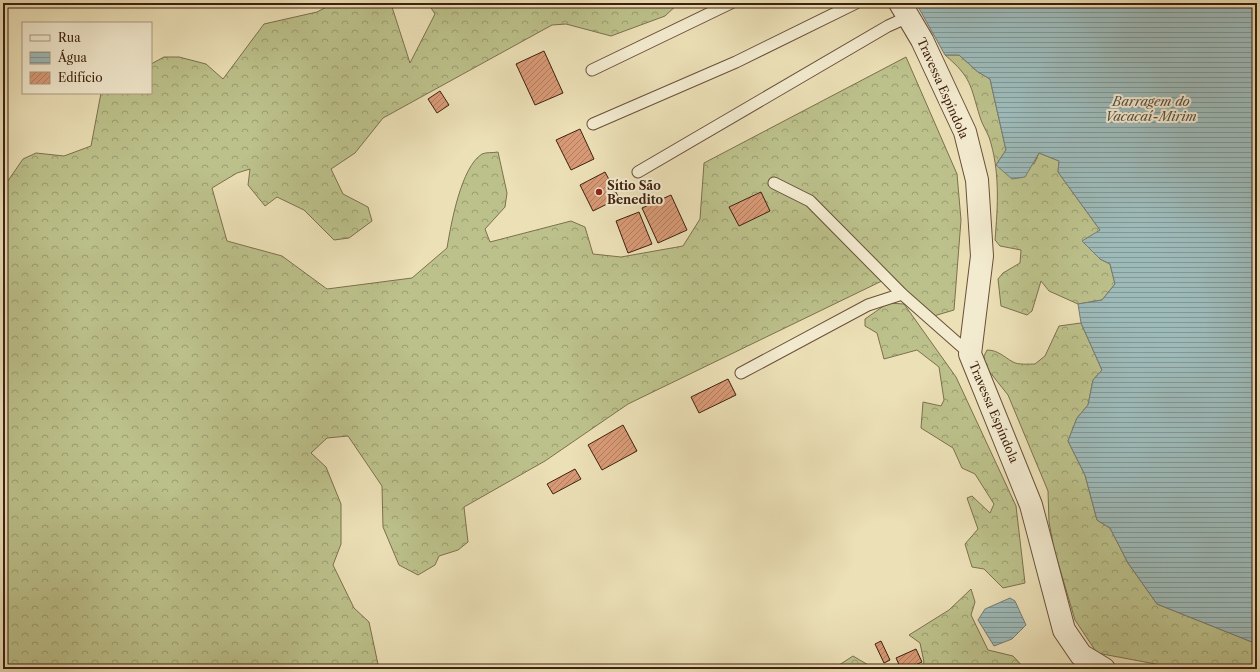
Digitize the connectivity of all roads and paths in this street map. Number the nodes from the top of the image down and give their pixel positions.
1 (731, 3) edge
2 (856, 3) edge
3 (904, 10) edge
4 (592, 70) dead end
5 (593, 124) dead end
6 (638, 172) dead end
7 (774, 183) dead end
8 (902, 294) junction
9 (970, 354) junction
10 (741, 373) dead end
11 (1104, 669) edge

1 - 4 lane
2 - 5 lane
3 - 6 lane
3 - 9 street, Travessa Espíndola
7 - 8 lane
8 - 9 lane
8 - 10 lane
9 - 11 street, Travessa Espíndola

